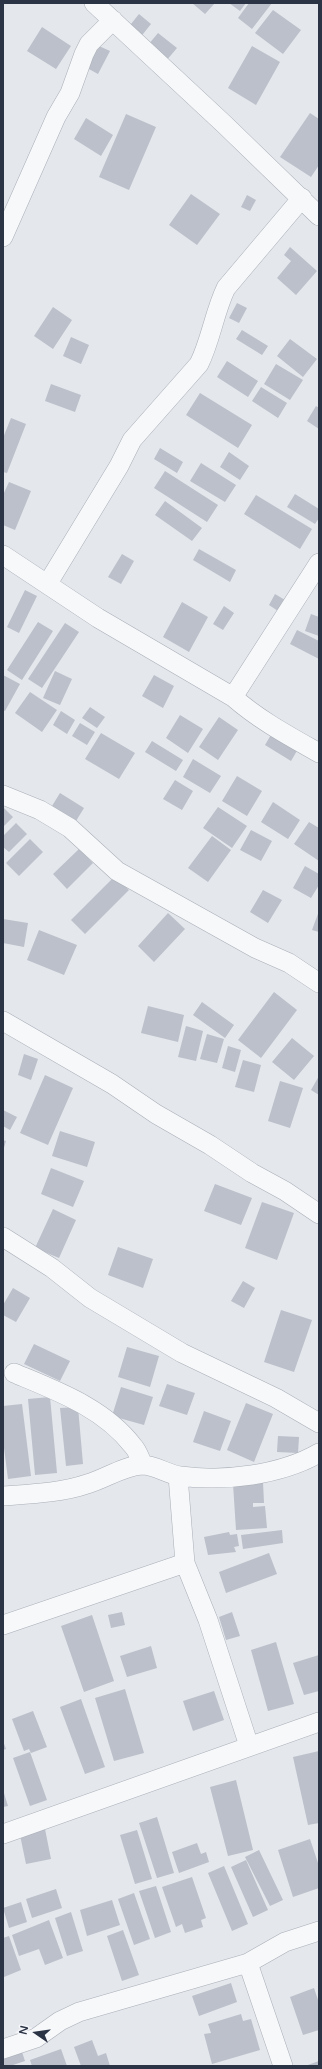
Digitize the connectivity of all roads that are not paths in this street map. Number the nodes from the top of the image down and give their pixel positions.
1 (94, 3) edge
2 (113, 20) junction
3 (302, 198) junction
4 (319, 216) edge
5 (3, 237) edge
6 (3, 555) edge
7 (319, 563) edge
8 (48, 583) junction
9 (233, 697) junction
10 (319, 753) edge
11 (3, 795) edge
12 (319, 983) edge
13 (3, 1021) edge
14 (319, 1214) edge
15 (3, 1237) edge
16 (14, 1373) dead end
17 (319, 1423) edge
18 (319, 1453) edge
19 (142, 1465) junction
20 (178, 1476) junction
21 (3, 1496) edge
22 (185, 1563) junction
23 (3, 1625) edge
24 (319, 1722) edge
25 (249, 1746) junction
26 (3, 1834) edge
27 (319, 1931) edge
28 (248, 1963) junction
29 (3, 2049) edge
30 (283, 2066) edge

1 - 2 street
2 - 3 street
2 - 5 street
3 - 4 street
3 - 8 street
6 - 8 street
7 - 9 street
8 - 9 street
9 - 10 street
11 - 12 street
13 - 14 street
15 - 17 street
16 - 19 street
18 - 20 street
19 - 20 street
19 - 21 street
20 - 22 street
22 - 23 street
22 - 25 street
24 - 25 street
25 - 26 street
27 - 28 street
28 - 29 street
28 - 30 street

